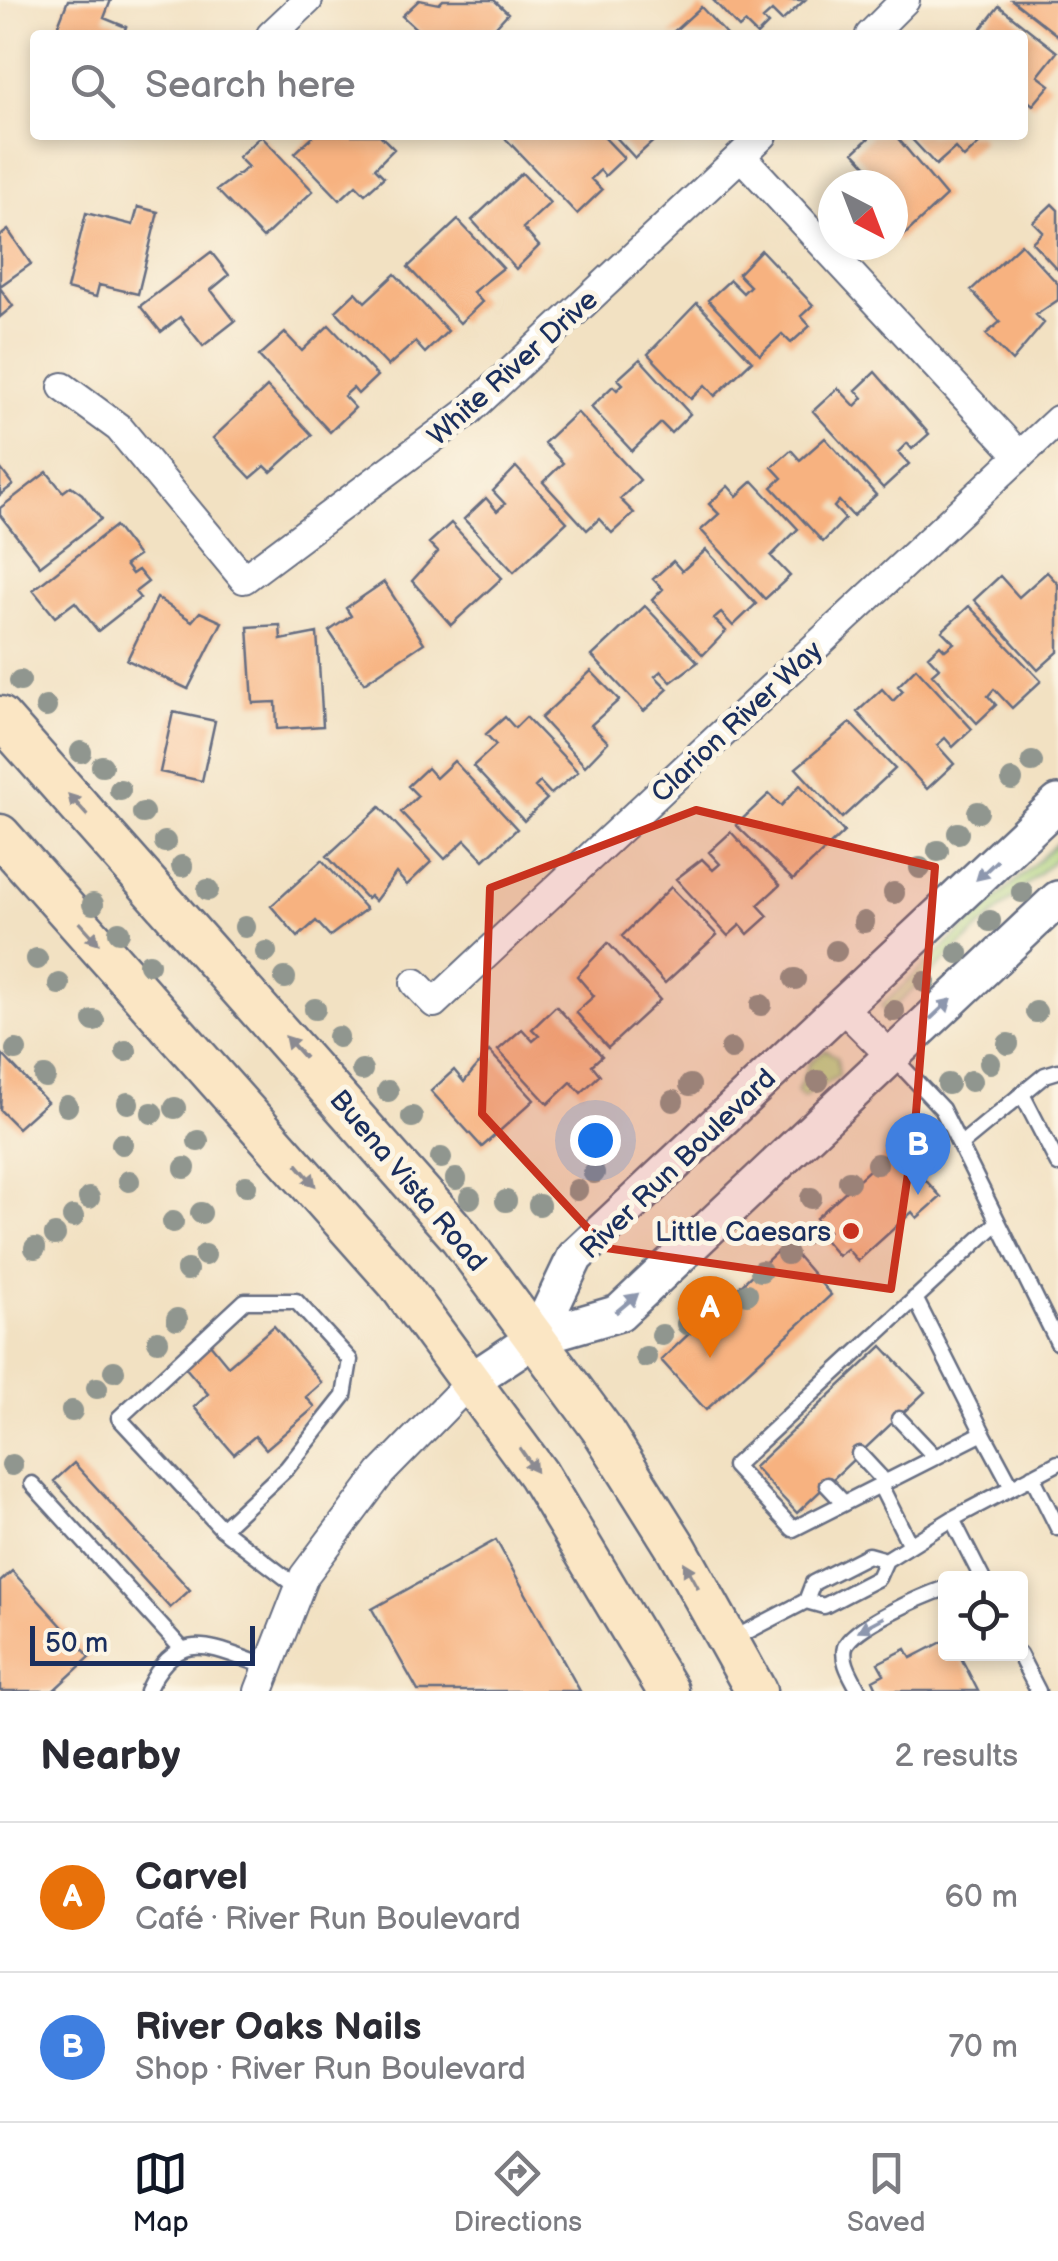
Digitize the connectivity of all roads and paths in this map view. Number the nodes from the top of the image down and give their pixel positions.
1 (308, 0) edge
2 (905, 0) edge
3 (276, 30) edge
4 (875, 30) edge
5 (759, 140) edge
6 (741, 156) junction
7 (63, 387) dead end
8 (1058, 420) edge
9 (1020, 456) junction
10 (0, 717) edge
11 (1058, 803) edge
12 (0, 834) edge
13 (1058, 899) edge
14 (415, 984) dead end
15 (842, 1006) junction
16 (891, 1056) junction
17 (1058, 1071) edge
18 (1022, 1094) junction
19 (960, 1145) junction
20 (1058, 1164) edge
21 (998, 1222) junction
22 (915, 1298) junction
23 (537, 1336) junction
24 (1058, 1342) edge
25 (846, 1363) junction
26 (857, 1375) dead end
27 (472, 1380) junction
28 (807, 1398) junction
29 (820, 1412) dead end
30 (899, 1419) dead end
31 (774, 1430) junction
32 (984, 1433) junction
33 (786, 1442) dead end
34 (859, 1454) dead end
35 (935, 1458) junction
36 (1058, 1463) edge
37 (1032, 1476) junction
38 (32, 1484) dead end
39 (883, 1484) junction
40 (827, 1485) dead end
41 (1012, 1487) junction
42 (844, 1503) junction
43 (952, 1519) junction
44 (1058, 1528) edge
45 (222, 1529) junction
46 (910, 1545) junction
47 (886, 1560) junction
48 (976, 1571) edge
49 (300, 1588) junction
50 (938, 1592) edge
51 (806, 1600) junction
52 (728, 1642) junction
53 (182, 1650) junction
54 (1023, 1661) edge
55 (264, 1679) edge
56 (147, 1691) edge
57 (668, 1691) edge
58 (756, 1691) edge
59 (859, 1691) edge
60 (1038, 1691) edge

1 - 3 street
2 - 4 street
5 - 6 street, White River Drive
6 - 7 street, White River Drive
6 - 9 street
8 - 9 street, Clarion River Way
9 - 14 street, Clarion River Way
23 -> 10 main road, Buena Vista Road
11 -> 15 street, River Run Boulevard
12 -> 27 main road
16 -> 13 street
15 - 16 street
15 - 23 street, River Run Boulevard
16 - 19 lane
23 -> 16 street
17 - 18 lane
18 - 19 lane
18 - 20 lane
19 - 21 lane
21 - 22 lane
21 - 24 lane
22 - 25 lane
22 - 32 lane
23 - 27 street
52 -> 23 main road, Buena Vista Road
25 - 26 lane
25 - 28 lane
27 - 49 street
27 -> 57 main road
28 - 29 lane
28 - 31 lane
30 - 35 lane
31 - 33 lane
31 - 42 lane
32 - 35 lane
32 - 41 lane
34 - 39 lane
35 - 39 lane
36 - 37 lane
37 - 41 lane
37 - 44 lane
38 - 53 lane
39 - 42 lane
39 - 46 lane
40 - 42 lane
41 - 43 lane
43 - 46 lane
43 - 48 lane
45 - 45 lane
45 - 49 lane
46 - 47 lane
47 - 51 lane
47 - 51 lane
49 - 55 street
50 -> 59 lane
51 - 52 lane
52 - 58 main road, Buena Vista Road
53 - 55 lane
53 - 56 lane
54 - 60 lane

